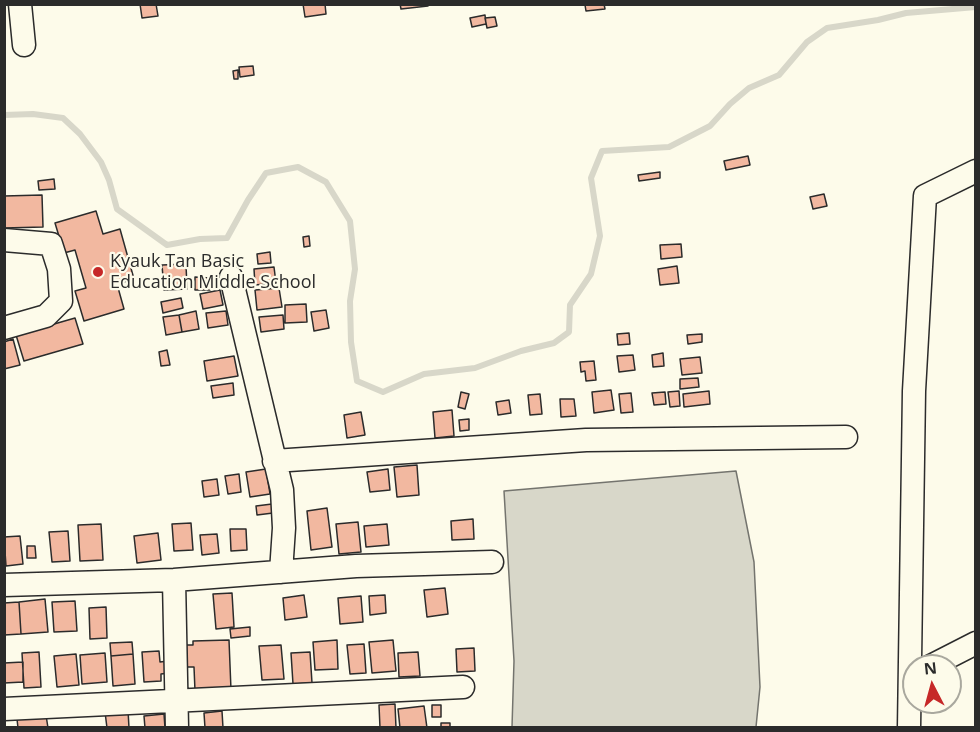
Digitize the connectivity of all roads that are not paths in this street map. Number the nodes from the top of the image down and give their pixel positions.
1 (20, 4) edge
2 (24, 45) dead end
3 (975, 171) edge
4 (4, 240) edge
5 (231, 277) dead end
6 (4, 328) edge
7 (846, 437) dead end
8 (274, 461) junction
9 (492, 562) dead end
10 (281, 572) junction
11 (174, 580) junction
12 (4, 585) edge
13 (975, 644) edge
14 (912, 654) edge
15 (955, 654) edge
16 (463, 687) dead end
17 (176, 702) junction
18 (4, 709) edge
19 (177, 728) edge

1 - 2 street
3 - 14 street
4 - 6 street
5 - 8 street
7 - 8 street
8 - 10 street
9 - 10 street
10 - 11 street
11 - 12 street
11 - 17 street
13 - 15 street
16 - 17 street
17 - 18 street
17 - 19 street

